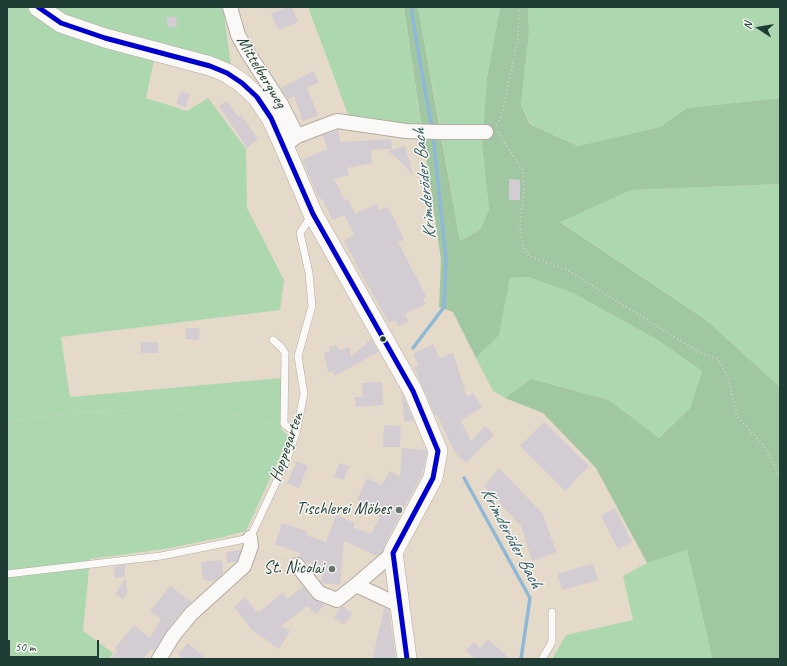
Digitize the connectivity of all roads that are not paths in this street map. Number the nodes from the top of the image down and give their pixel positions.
1 (38, 7) edge
2 (230, 7) edge
3 (486, 132) dead end
4 (291, 141) junction
5 (313, 214) junction
6 (274, 340) dead end
7 (296, 433) junction
8 (250, 542) junction
9 (393, 553) junction
10 (297, 566) road end
11 (7, 574) edge
12 (356, 585) junction
13 (400, 606) junction
14 (552, 612) dead end
15 (159, 659) edge
16 (407, 659) edge
17 (542, 659) edge

1 - 4 street
2 - 4 street, Mittelbergweg
3 - 4 street
4 - 5 street
5 - 7 lane, Hoppegarten
5 - 9 street
6 - 7 lane
7 - 8 lane, Hoppegarten
8 - 11 lane
8 - 15 street, Hoppegarten
9 - 12 street
9 - 13 street
10 - 12 street
12 - 13 street
13 - 16 street
14 - 17 lane

